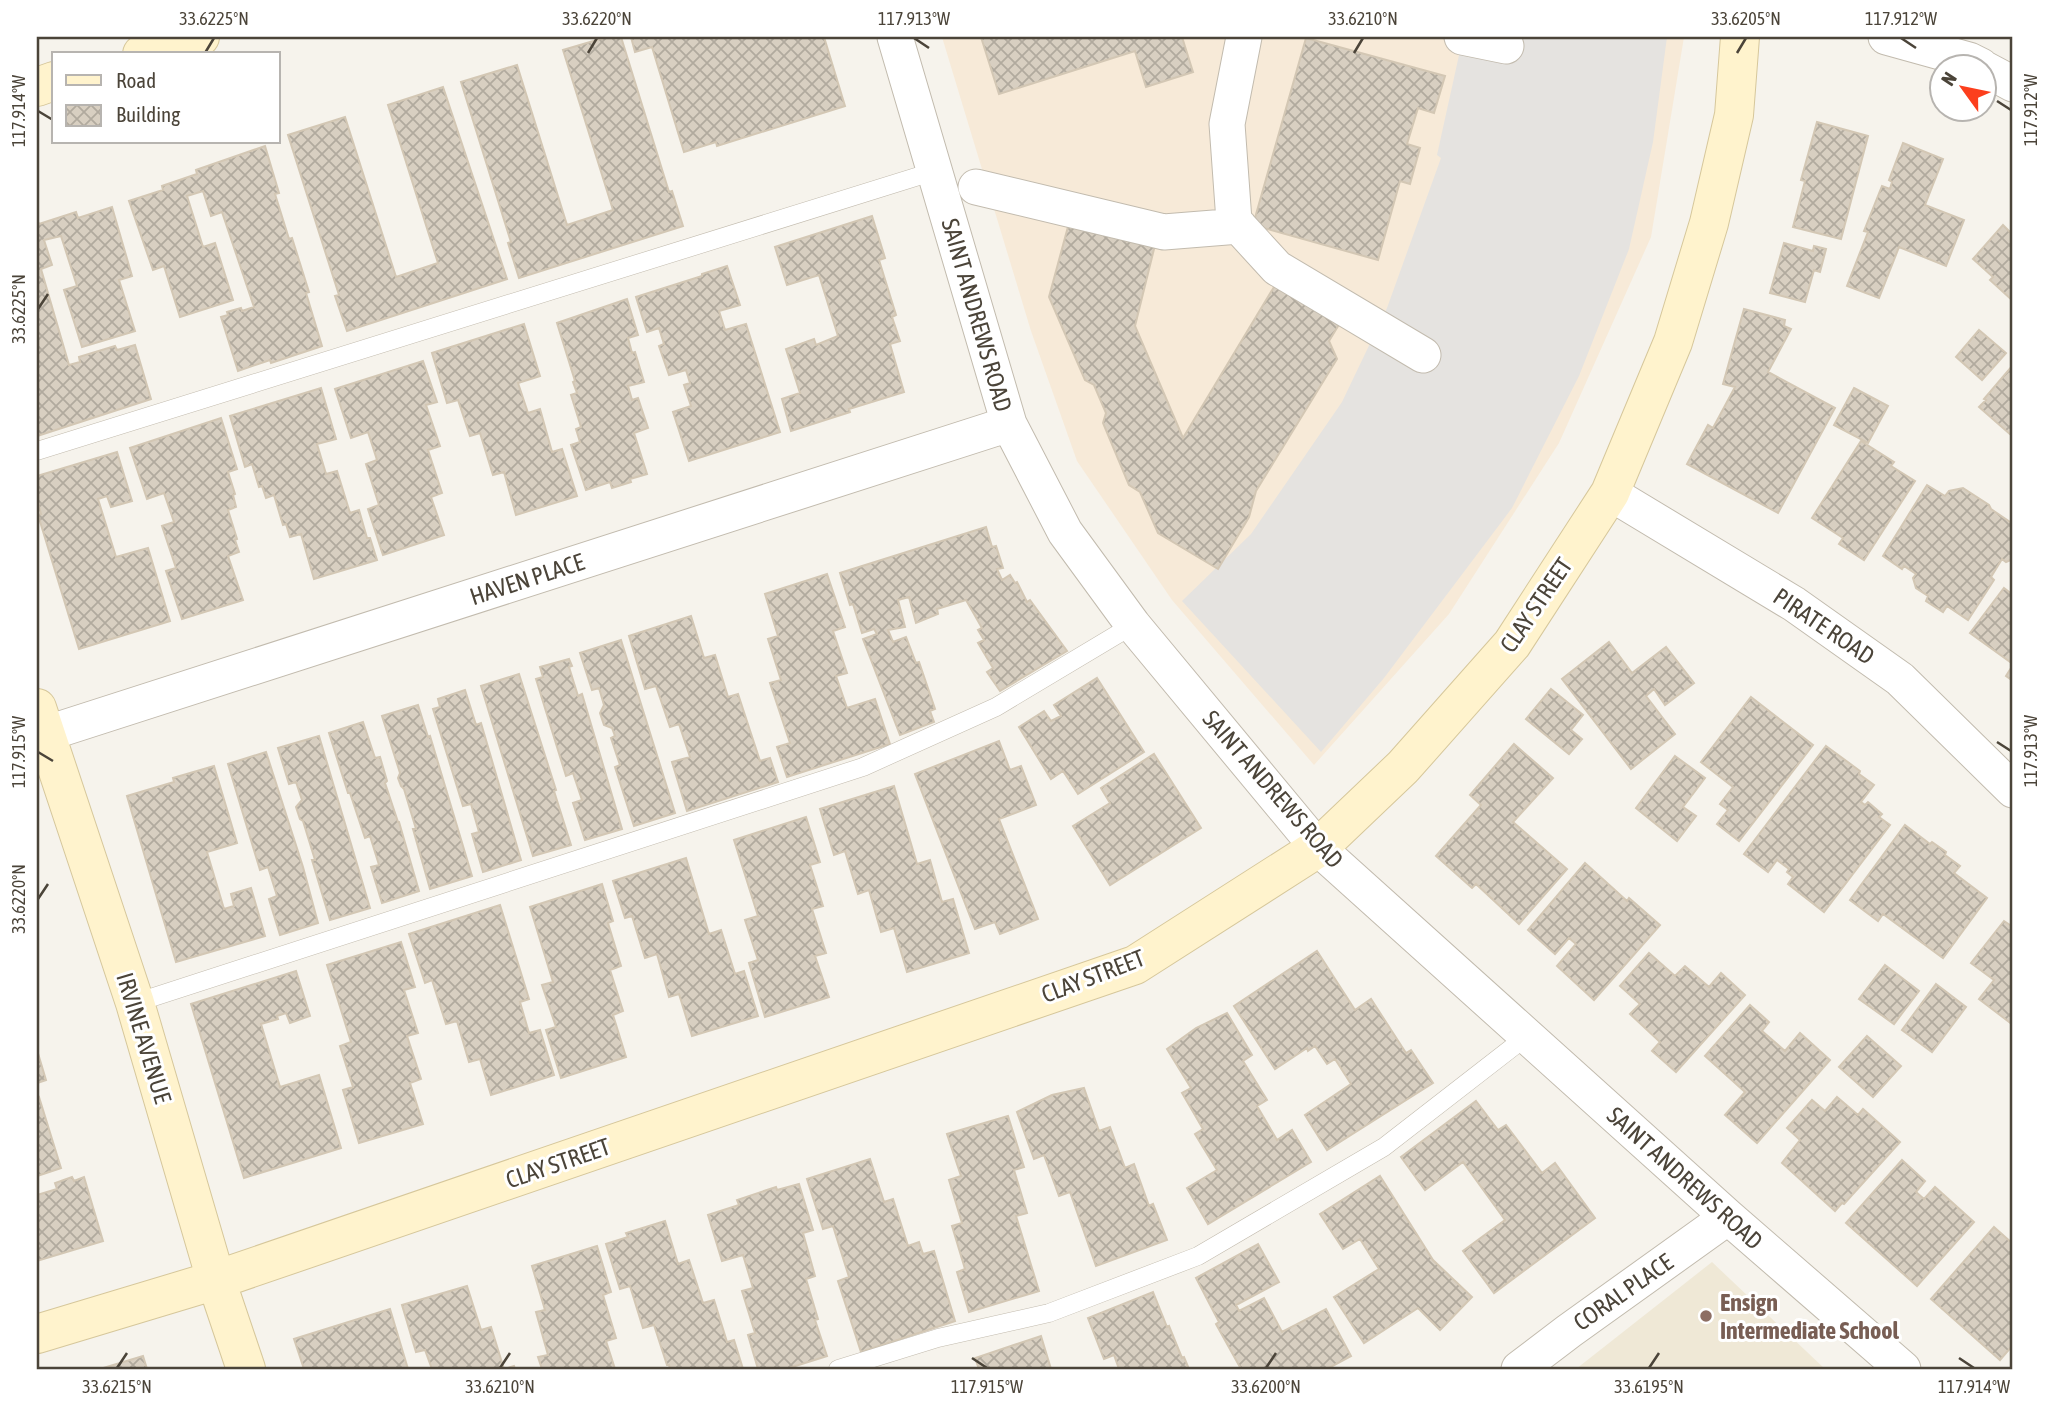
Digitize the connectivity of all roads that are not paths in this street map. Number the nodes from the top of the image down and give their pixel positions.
1 (200, 37) edge
2 (895, 37) edge
3 (1244, 37) edge
4 (1462, 37) edge
5 (1740, 37) edge
6 (1886, 37) edge
7 (1506, 46) dead end
8 (149, 52) edge
9 (1940, 52) edge
10 (1997, 75) edge
11 (2013, 84) edge
12 (935, 171) junction
13 (975, 187) dead end
14 (1239, 226) junction
15 (1423, 355) dead end
16 (1009, 424) junction
17 (37, 451) edge
18 (1610, 493) junction
19 (1133, 625) junction
20 (41, 721) edge
21 (2013, 790) edge
22 (1318, 848) junction
23 (135, 1003) junction
24 (1527, 1036) junction
25 (1728, 1217) junction
26 (216, 1280) junction
27 (37, 1334) edge
28 (246, 1369) edge
29 (838, 1369) edge
30 (1518, 1369) edge
31 (1903, 1369) edge

1 - 8 street
2 - 12 street, SAINT ANDREWS ROAD
3 - 14 street
4 - 7 street
5 - 18 street, CLAY STREET
6 - 9 street
10 - 11 street
12 - 16 street, SAINT ANDREWS ROAD
12 - 17 lane
13 - 14 street
14 - 15 street
16 - 19 street, SAINT ANDREWS ROAD
16 - 20 street, HAVEN PLACE
18 - 21 street, PIRATE ROAD
18 - 22 street, CLAY STREET
19 - 22 street, SAINT ANDREWS ROAD
19 - 23 lane
20 - 23 street, IRVINE AVENUE
22 - 24 street, SAINT ANDREWS ROAD
22 - 26 street, CLAY STREET
23 - 26 street, IRVINE AVENUE
24 - 25 street, SAINT ANDREWS ROAD
24 - 29 lane
25 - 30 street, CORAL PLACE
25 - 31 street, SAINT ANDREWS ROAD
26 - 27 street, CLAY STREET
26 - 28 street, IRVINE AVENUE

